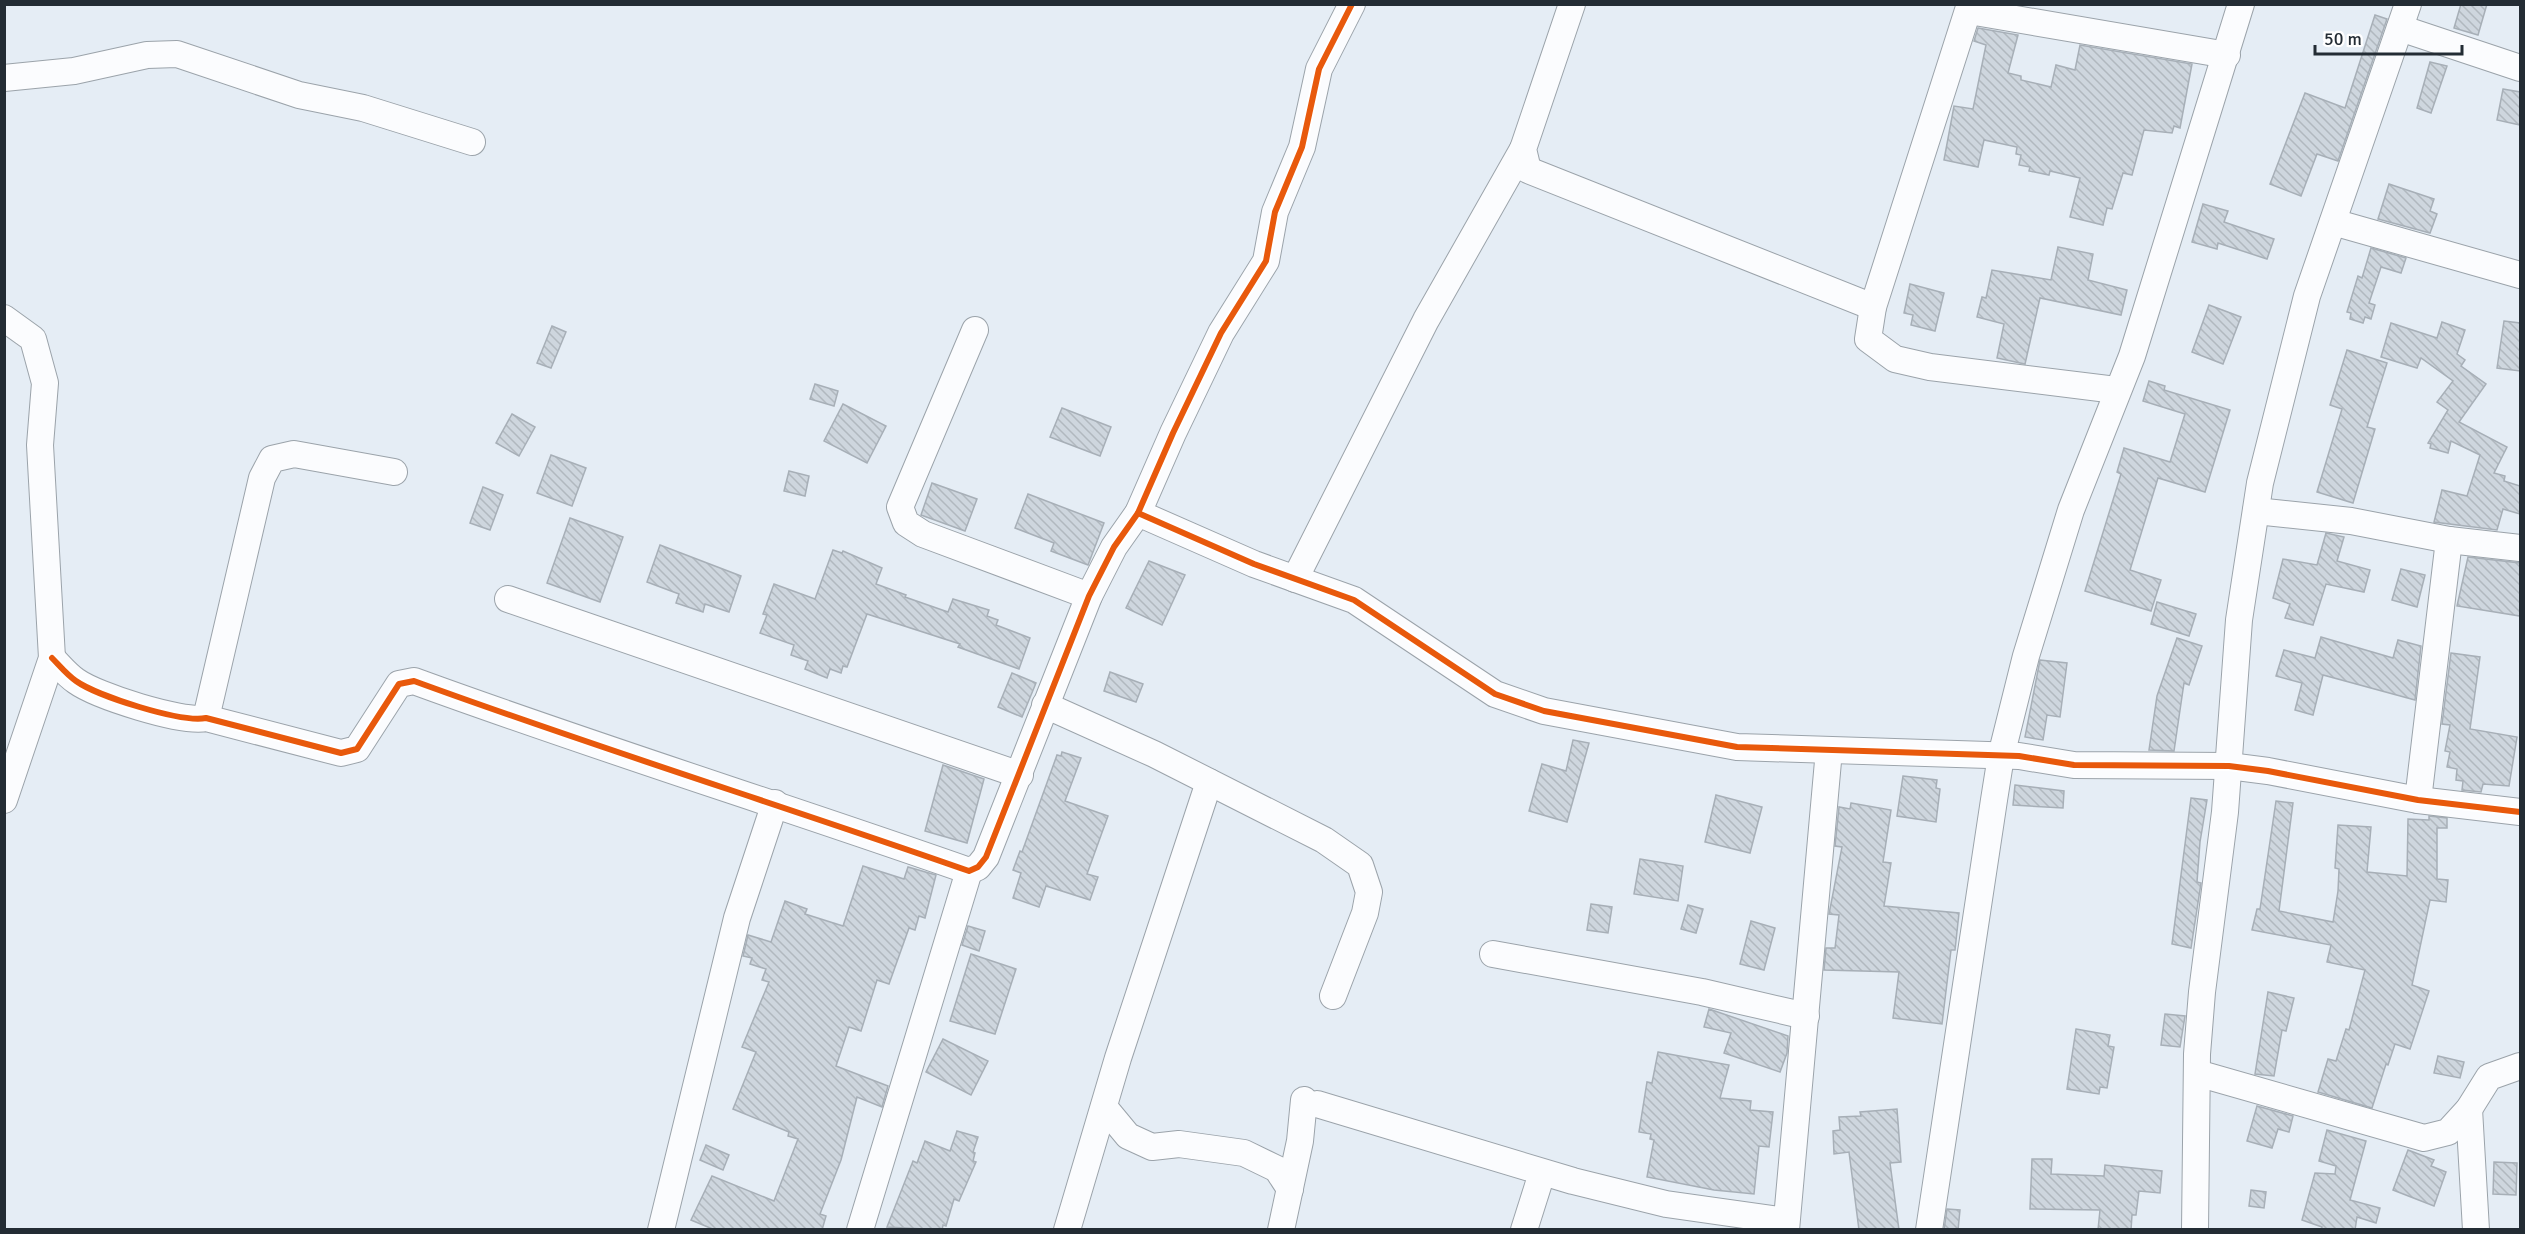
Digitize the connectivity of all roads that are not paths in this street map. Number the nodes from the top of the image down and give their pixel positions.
1 (1352, 4) edge
2 (1572, 4) edge
3 (2241, 4) edge
4 (1969, 8) edge
5 (2404, 16) edge
6 (2227, 55) junction
7 (2520, 68) edge
8 (4, 78) edge
9 (472, 142) dead end
10 (1523, 149) junction
11 (2333, 222) junction
12 (2520, 275) edge
13 (1873, 307) junction
14 (4, 318) edge
15 (975, 330) dead end
16 (2116, 390) junction
17 (394, 472) dead end
18 (2256, 511) junction
19 (1138, 513) junction
20 (2449, 540) junction
21 (2520, 548) edge
22 (1295, 579) junction
23 (1089, 596) junction
24 (508, 599) dead end
25 (52, 658) junction
26 (1045, 705) junction
27 (206, 718) junction
28 (1829, 750) junction
29 (2001, 756) junction
30 (2229, 766) junction
31 (1020, 775) junction
32 (1209, 782) junction
33 (4, 800) edge
34 (2418, 800) junction
35 (775, 803) junction
36 (2520, 812) edge
37 (969, 871) junction
38 (1493, 954) dead end
39 (1333, 996) dead end
40 (1806, 1016) junction
41 (2520, 1066) edge
42 (2197, 1073) junction
43 (1104, 1107) junction
44 (2469, 1109) junction
45 (1542, 1173) junction
46 (1290, 1189) junction
47 (1786, 1225) edge
48 (661, 1230) edge
49 (860, 1230) edge
50 (1067, 1230) edge
51 (1281, 1230) edge
52 (1524, 1230) edge
53 (1929, 1230) edge
54 (2195, 1230) edge
55 (2476, 1230) edge

1 - 19 street
2 - 10 street
3 - 6 street
4 - 6 street
4 - 13 street
5 - 7 street
5 - 11 street
6 - 16 street
8 - 9 street
10 - 13 street
10 - 22 street
11 - 12 street
11 - 18 street
13 - 16 street
14 - 25 street
15 - 23 street
16 - 29 street
17 - 27 street
18 - 20 street
18 - 30 street
19 - 22 street
19 - 23 street
20 - 21 street
20 - 34 street
22 - 28 street
23 - 26 street
24 - 31 street
25 - 27 street
25 - 33 street
26 - 31 street
26 - 32 street
27 - 35 street
28 - 29 street
28 - 40 street
29 - 30 street
29 - 53 street
30 - 34 street
30 - 42 street
31 - 37 street
32 - 39 street
32 - 43 street
34 - 36 street
35 - 37 street
35 - 48 street
37 - 49 street
38 - 40 street
40 - 47 street
41 - 44 street
42 - 44 street
42 - 54 street
43 - 46 street
43 - 50 street
44 - 55 street
45 - 46 street
45 - 47 street
45 - 52 street
46 - 51 street

